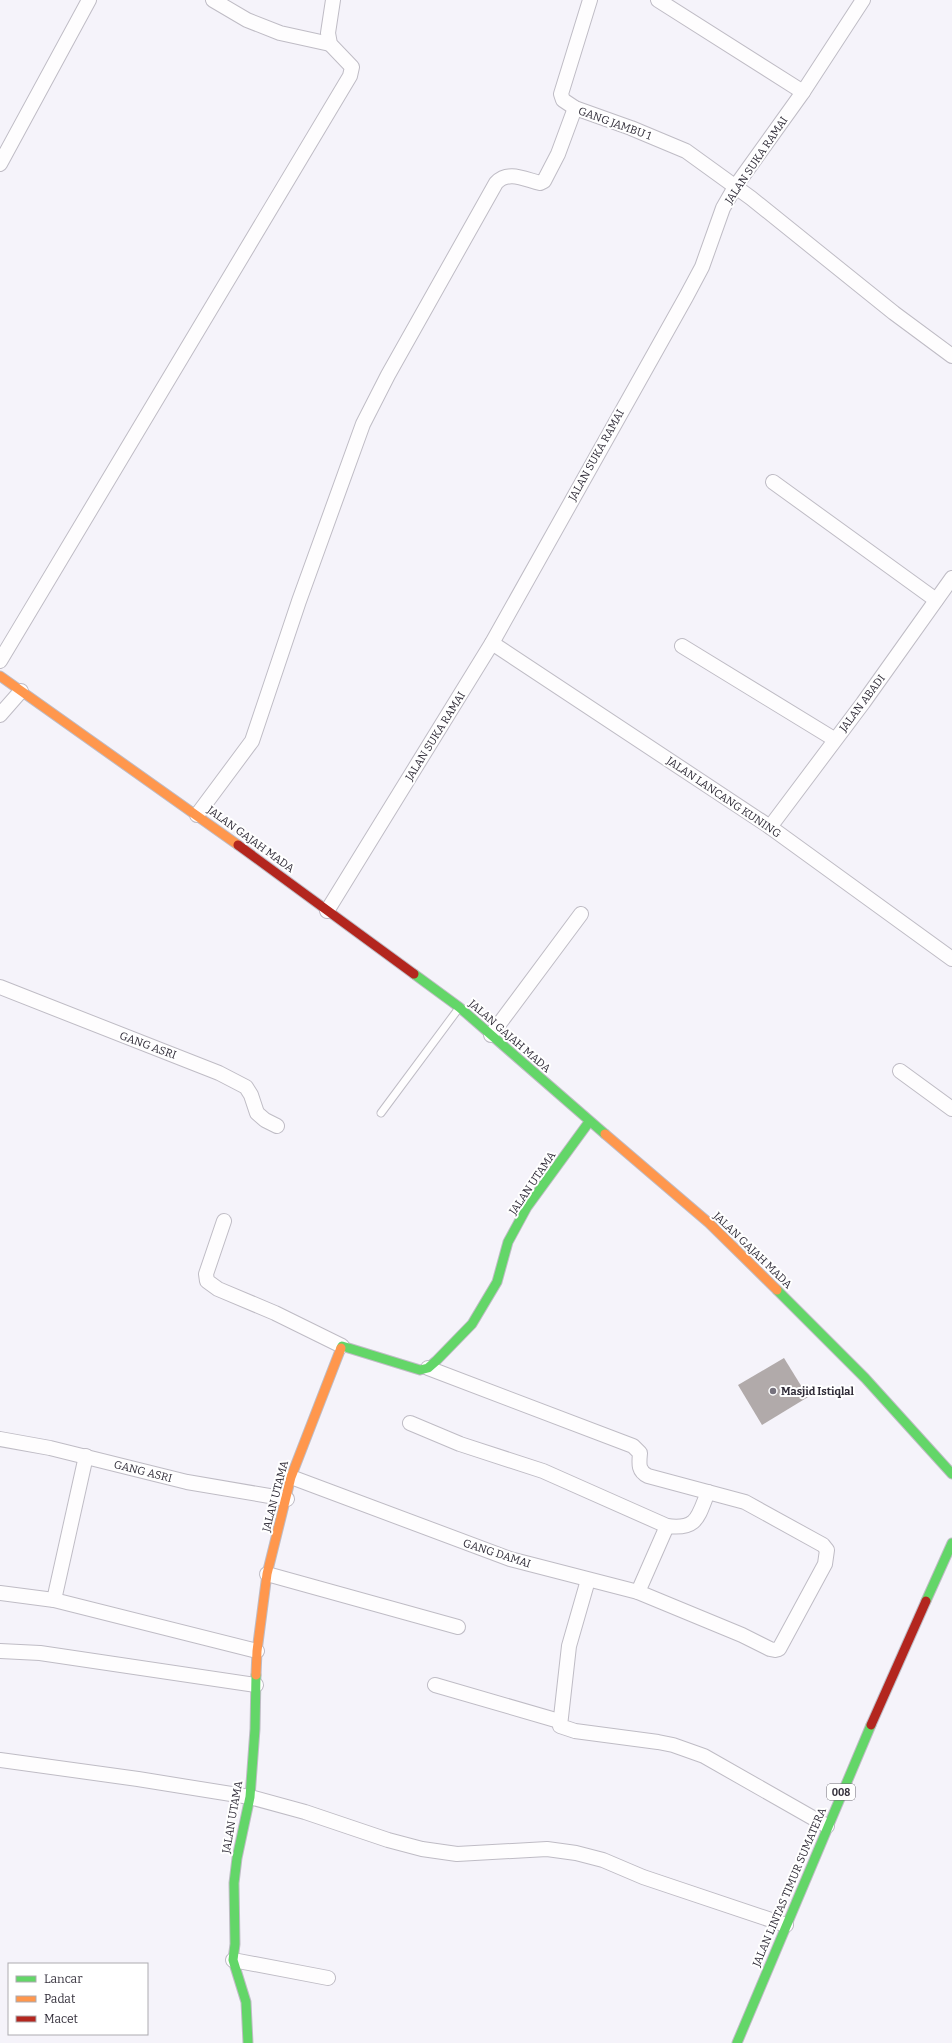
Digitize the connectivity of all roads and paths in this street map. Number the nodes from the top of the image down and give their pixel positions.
1 (89, 0) edge
2 (213, 0) edge
3 (333, 0) edge
4 (590, 0) edge
5 (658, 0) edge
6 (863, 0) edge
7 (330, 44) junction
8 (803, 92) junction
9 (575, 108) junction
10 (0, 164) edge
11 (735, 187) junction
12 (952, 356) edge
13 (773, 482) dead end
14 (952, 578) edge
15 (936, 600) junction
16 (492, 643) junction
17 (682, 646) dead end
18 (0, 660) edge
19 (0, 676) edge
20 (21, 691) junction
21 (0, 715) edge
22 (834, 739) junction
23 (197, 815) junction
24 (770, 827) junction
25 (327, 911) junction
26 (581, 914) dead end
27 (952, 958) edge
28 (0, 988) edge
29 (459, 1007) junction
30 (491, 1035) junction
31 (900, 1071) dead end
32 (952, 1109) edge
33 (381, 1114) dead end
34 (590, 1122) junction
35 (277, 1126) dead end
36 (224, 1221) dead end
37 (342, 1346) junction
38 (428, 1368) junction
39 (410, 1423) dead end
40 (0, 1439) edge
41 (86, 1456) junction
42 (952, 1474) edge
43 (290, 1477) junction
44 (708, 1492) junction
45 (287, 1499) junction
46 (667, 1526) junction
47 (952, 1543) edge
48 (267, 1574) junction
49 (588, 1580) junction
50 (638, 1592) junction
51 (0, 1593) edge
52 (54, 1600) junction
53 (458, 1627) dead end
54 (0, 1651) edge
55 (257, 1651) junction
56 (256, 1685) junction
57 (435, 1685) dead end
58 (559, 1721) junction
59 (0, 1760) edge
60 (250, 1797) junction
61 (827, 1826) junction
62 (786, 1925) junction
63 (233, 1960) junction
64 (328, 1978) dead end
65 (248, 2043) edge
66 (737, 2043) edge

1 - 10 street
2 - 7 street
3 - 7 street
4 - 9 street, GANG JAMBU 1
5 - 8 street
6 - 8 street, JALAN SUKA RAMAI
7 - 18 street
8 - 11 street, JALAN SUKA RAMAI
9 - 11 street, GANG JAMBU 1
9 - 23 street
11 - 12 street, GANG JAMBU 1
11 - 16 street, JALAN SUKA RAMAI
13 - 15 street
14 - 15 street, JALAN ABADI
15 - 22 street, JALAN ABADI
16 - 24 street, JALAN LANCANG KUNING
16 - 25 street, JALAN SUKA RAMAI
17 - 22 street
19 - 20 main road, JALAN GAJAH MADA
20 - 21 street
20 - 23 main road, JALAN GAJAH MADA
22 - 24 street, JALAN ABADI
23 - 25 main road, JALAN GAJAH MADA
24 - 27 street, JALAN LANCANG KUNING
25 - 29 main road, JALAN GAJAH MADA
26 - 30 street
28 - 35 street, GANG ASRI
29 - 30 main road, JALAN GAJAH MADA
29 - 33 lane
30 - 34 main road, JALAN GAJAH MADA
31 - 32 street
34 - 38 main road, JALAN UTAMA
34 - 42 main road, JALAN GAJAH MADA
36 - 37 street
37 - 38 main road
37 - 43 main road, JALAN UTAMA
38 - 44 street
39 - 46 street
40 - 41 street, GANG ASRI
41 - 45 street, GANG ASRI
41 - 52 street
43 - 45 main road, JALAN UTAMA
43 - 49 street, GANG DAMAI
44 - 46 street
44 - 50 street, GANG DAMAI
45 - 48 main road, JALAN UTAMA
46 - 50 street
47 - 61 main road, JALAN LINTAS TIMUR SUMATERA / 008
48 - 53 street
48 - 55 main road, JALAN UTAMA
49 - 50 street, GANG DAMAI
49 - 58 street
51 - 52 street
52 - 55 street
54 - 56 street
55 - 56 main road, JALAN UTAMA
56 - 60 main road, JALAN UTAMA
57 - 58 street
58 - 61 street
59 - 60 street
60 - 62 street
60 - 63 main road, JALAN UTAMA
61 - 62 main road, JALAN LINTAS TIMUR SUMATERA / 008
62 - 66 main road, JALAN LINTAS TIMUR SUMATERA / 008
63 - 64 street
63 - 65 main road, JALAN UTAMA

